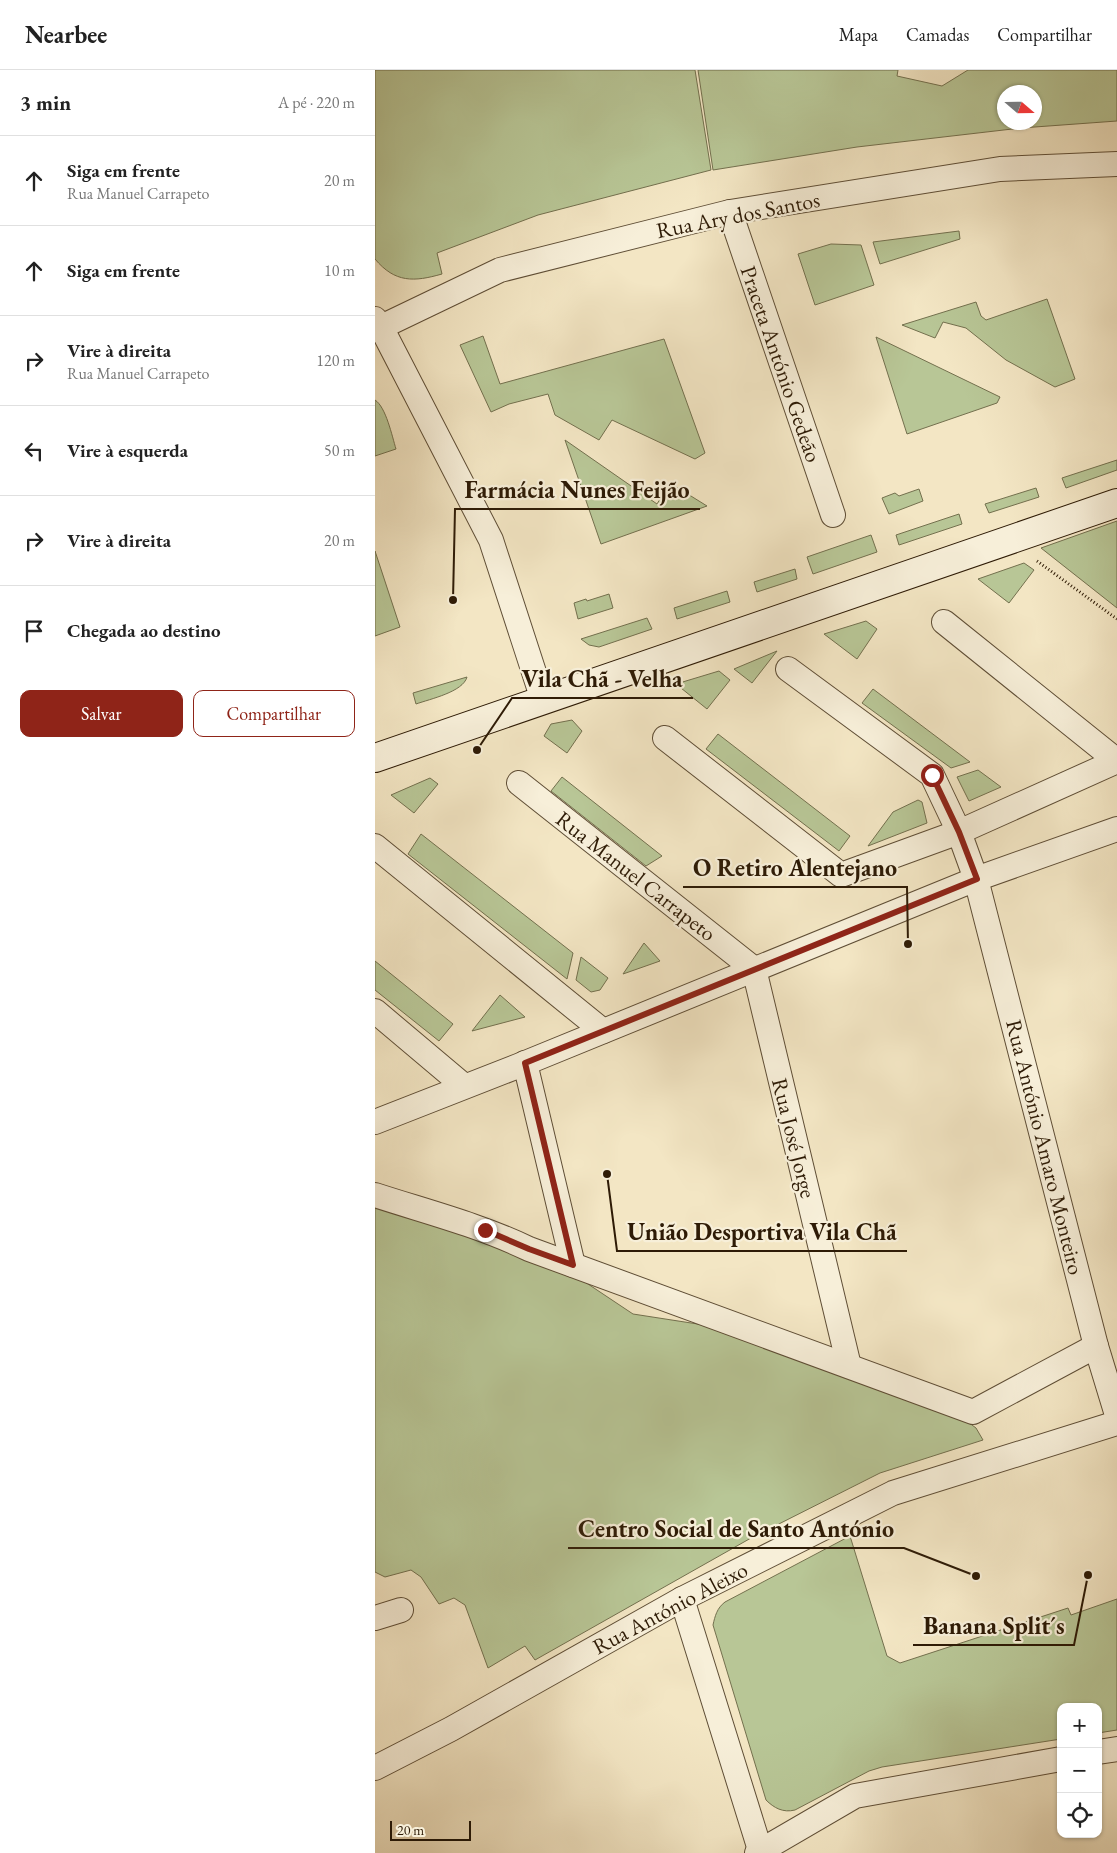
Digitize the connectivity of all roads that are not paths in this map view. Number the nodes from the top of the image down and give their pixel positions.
1 (1117, 164) edge
2 (730, 212) junction
3 (377, 325) edge
4 (1117, 503) edge
5 (833, 515) dead end
6 (944, 622) dead end
7 (789, 669) dead end
8 (543, 700) junction
9 (665, 738) dead end
10 (375, 758) edge
11 (519, 783) dead end
12 (1117, 829) edge
13 (959, 832) junction
14 (375, 846) edge
15 (977, 879) junction
16 (753, 969) junction
17 (375, 1012) edge
18 (603, 1031) junction
19 (525, 1063) junction
20 (465, 1086) junction
21 (375, 1122) edge
22 (375, 1195) edge
23 (573, 1265) junction
24 (1096, 1346) junction
25 (849, 1366) junction
26 (1117, 1415) edge
27 (1117, 1423) edge
28 (682, 1599) junction
29 (401, 1610) dead end
30 (375, 1618) edge
31 (1117, 1749) edge
32 (1102, 1751) edge
33 (1057, 1760) edge
34 (375, 1768) edge
35 (759, 1852) edge

1 - 2 street, Rua Ary dos Santos
2 - 3 street, Rua Ary dos Santos
2 - 5 street, Praceta António Gedeão
3 - 8 street
4 - 8 main road
6 - 13 street
7 - 13 street
8 - 10 main road
9 - 13 street
11 - 16 street, Rua Manuel Carrapeto
12 - 15 street
13 - 15 street, Rua António Amaro Monteiro
14 - 18 street
15 - 16 street
15 - 24 street, Rua António Amaro Monteiro
16 - 18 street
16 - 25 street, Rua José Jorge
17 - 20 street
18 - 19 street
19 - 20 street
19 - 23 street
20 - 21 street
22 - 23 street
23 - 25 street
24 - 25 street
24 - 26 street, Rua António Amaro Monteiro
27 - 28 street, Rua António Aleixo
28 - 34 street, Rua António Aleixo
28 - 35 street
29 - 30 street
31 - 32 street
33 - 35 street

